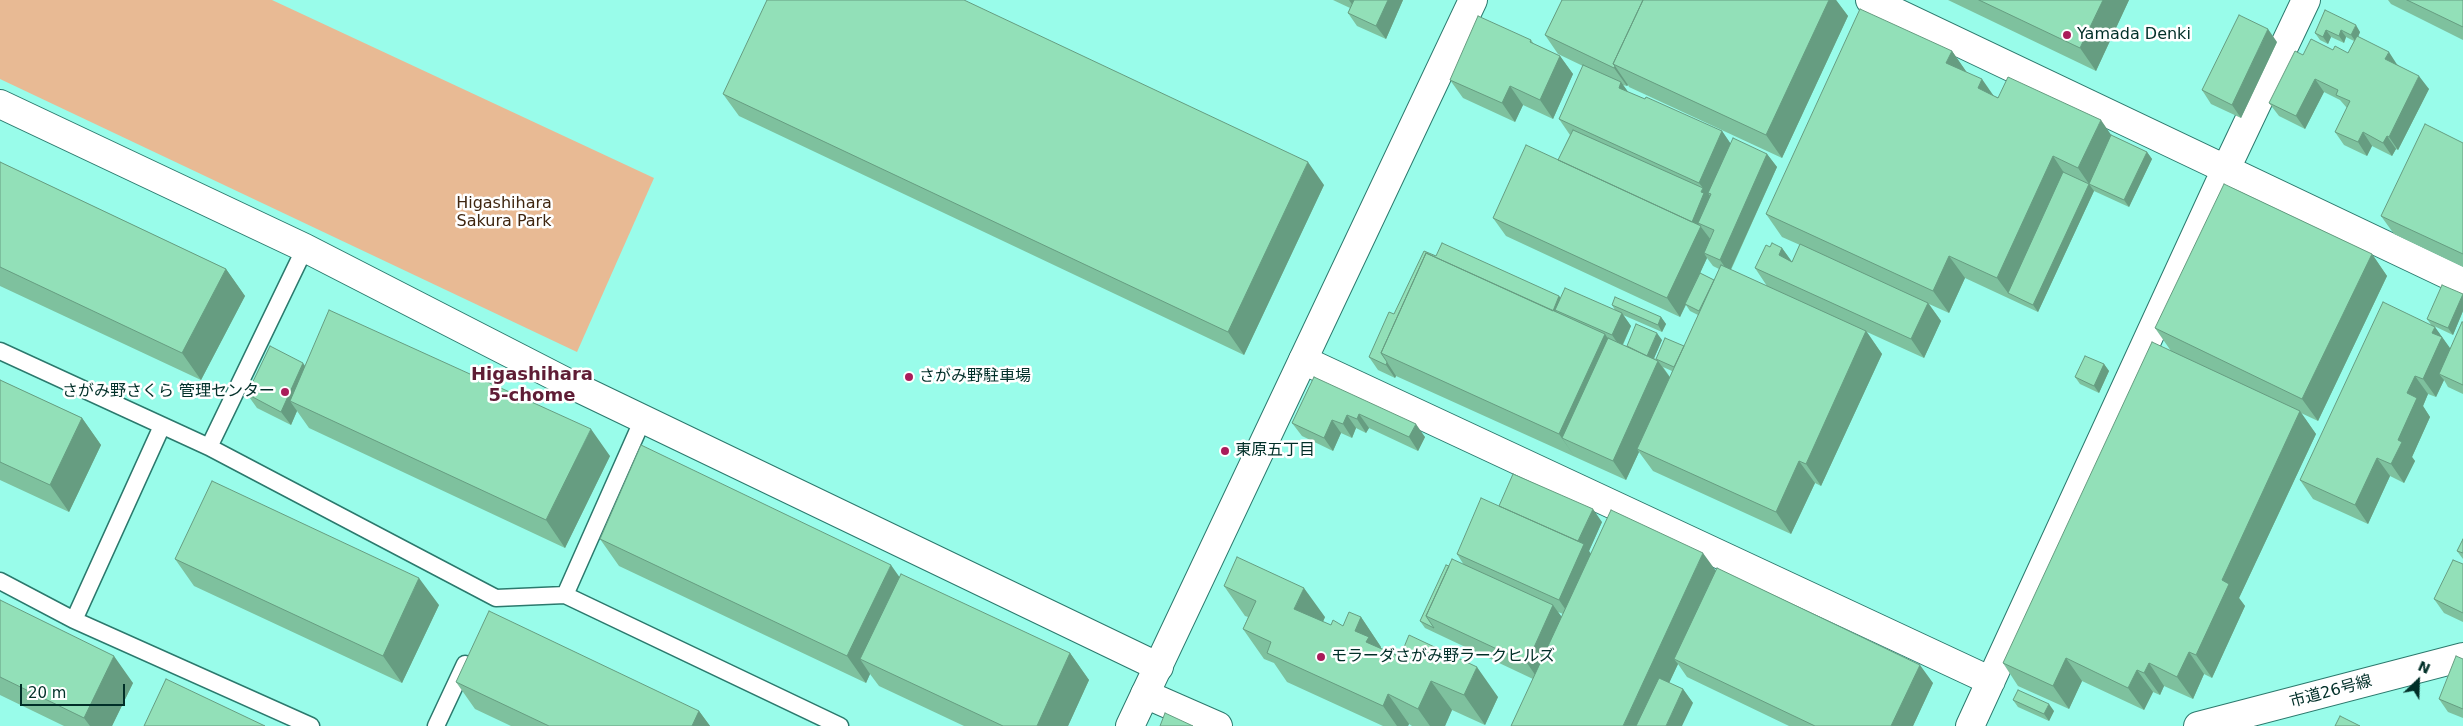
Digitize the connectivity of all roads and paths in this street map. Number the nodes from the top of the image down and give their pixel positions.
1 (1473, 0) edge
2 (1870, 0) edge
3 (2306, 0) edge
4 (0, 104) edge
5 (2225, 171) junction
6 (305, 248) junction
7 (2463, 282) edge
8 (0, 351) edge
9 (1303, 360) junction
10 (643, 419) junction
11 (162, 426) junction
12 (209, 446) junction
13 (0, 581) edge
14 (565, 595) junction
15 (496, 598) junction
16 (488, 615) edge
17 (74, 620) junction
18 (472, 649) edge
19 (2463, 657) edge
20 (1159, 667) junction
21 (1991, 681) junction
22 (1145, 694) junction
23 (310, 726) edge
24 (436, 726) edge
25 (840, 726) edge
26 (1130, 726) edge
27 (1218, 726) edge
28 (1970, 726) edge
29 (2198, 726) edge

1 - 9 street
2 - 5 street
3 - 5 street
4 - 6 street
5 - 7 street
5 - 21 street
6 - 10 street
6 - 12 lane
8 - 11 lane
9 - 20 street
9 - 21 street
10 - 14 lane
10 - 20 street
11 - 12 lane
11 - 17 lane
12 - 15 lane
13 - 17 lane
14 - 15 lane
14 - 25 lane
15 - 16 lane
17 - 23 lane
18 - 24 lane
19 - 29 street, 市道26号線
20 - 22 street
21 - 28 street
22 - 26 street
22 - 27 street

